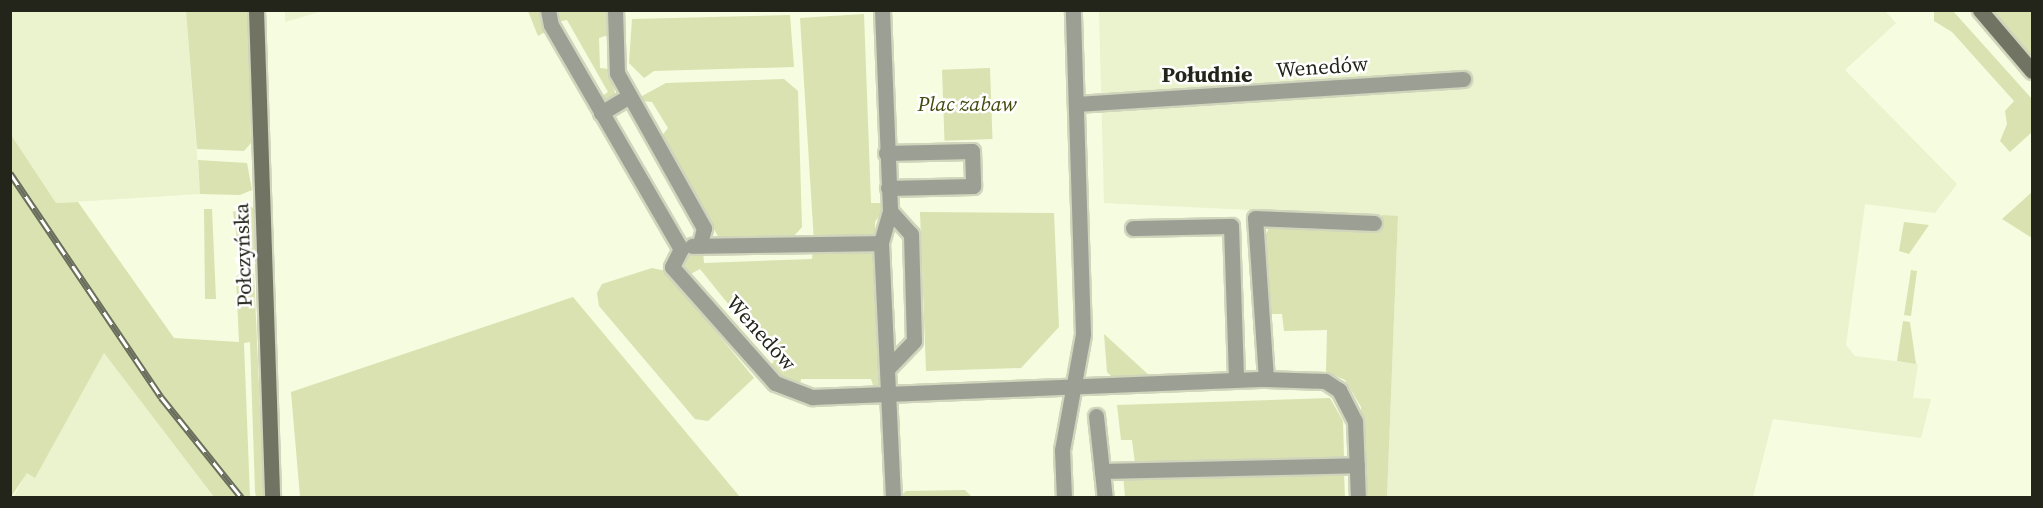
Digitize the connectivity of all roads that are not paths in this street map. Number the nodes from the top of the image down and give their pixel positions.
1 (256, 10) edge
2 (548, 10) edge
3 (615, 10) edge
4 (882, 10) edge
5 (1073, 10) edge
6 (1980, 10) edge
7 (2032, 71) edge
8 (1463, 79) dead end
9 (629, 96) junction
10 (1076, 104) junction
11 (601, 113) junction
12 (886, 153) junction
13 (888, 188) junction
14 (890, 210) junction
15 (1374, 223) dead end
16 (1133, 228) dead end
17 (881, 243) junction
18 (700, 244) junction
19 (681, 249) junction
20 (890, 366) junction
21 (1266, 379) junction
22 (1236, 380) junction
23 (1073, 390) junction
24 (891, 395) junction
25 (1096, 416) dead end
26 (1357, 465) junction
27 (1102, 471) junction
28 (272, 498) edge
29 (893, 498) edge
30 (1064, 498) edge
31 (1105, 498) edge
32 (1358, 498) edge

1 - 28 street, Połczyńska
2 - 11 street
3 - 9 street
4 - 12 street
5 - 10 street
6 - 7 street
8 - 10 street, Wenedów
9 - 11 street
9 - 18 street
10 - 23 street
11 - 19 street
12 - 13 street
12 - 13 street
13 - 14 street
14 - 17 street
14 - 20 street
15 - 21 street
16 - 22 street
17 - 18 street
17 - 20 street
18 - 19 street
19 - 24 street, Wenedów
20 - 24 street
21 - 22 street, Wenedów
21 - 26 street, Wenedów
22 - 23 street, Wenedów
23 - 24 street, Wenedów
23 - 30 street
24 - 29 street
25 - 27 street
26 - 27 street
26 - 32 street, Wenedów
27 - 31 street

